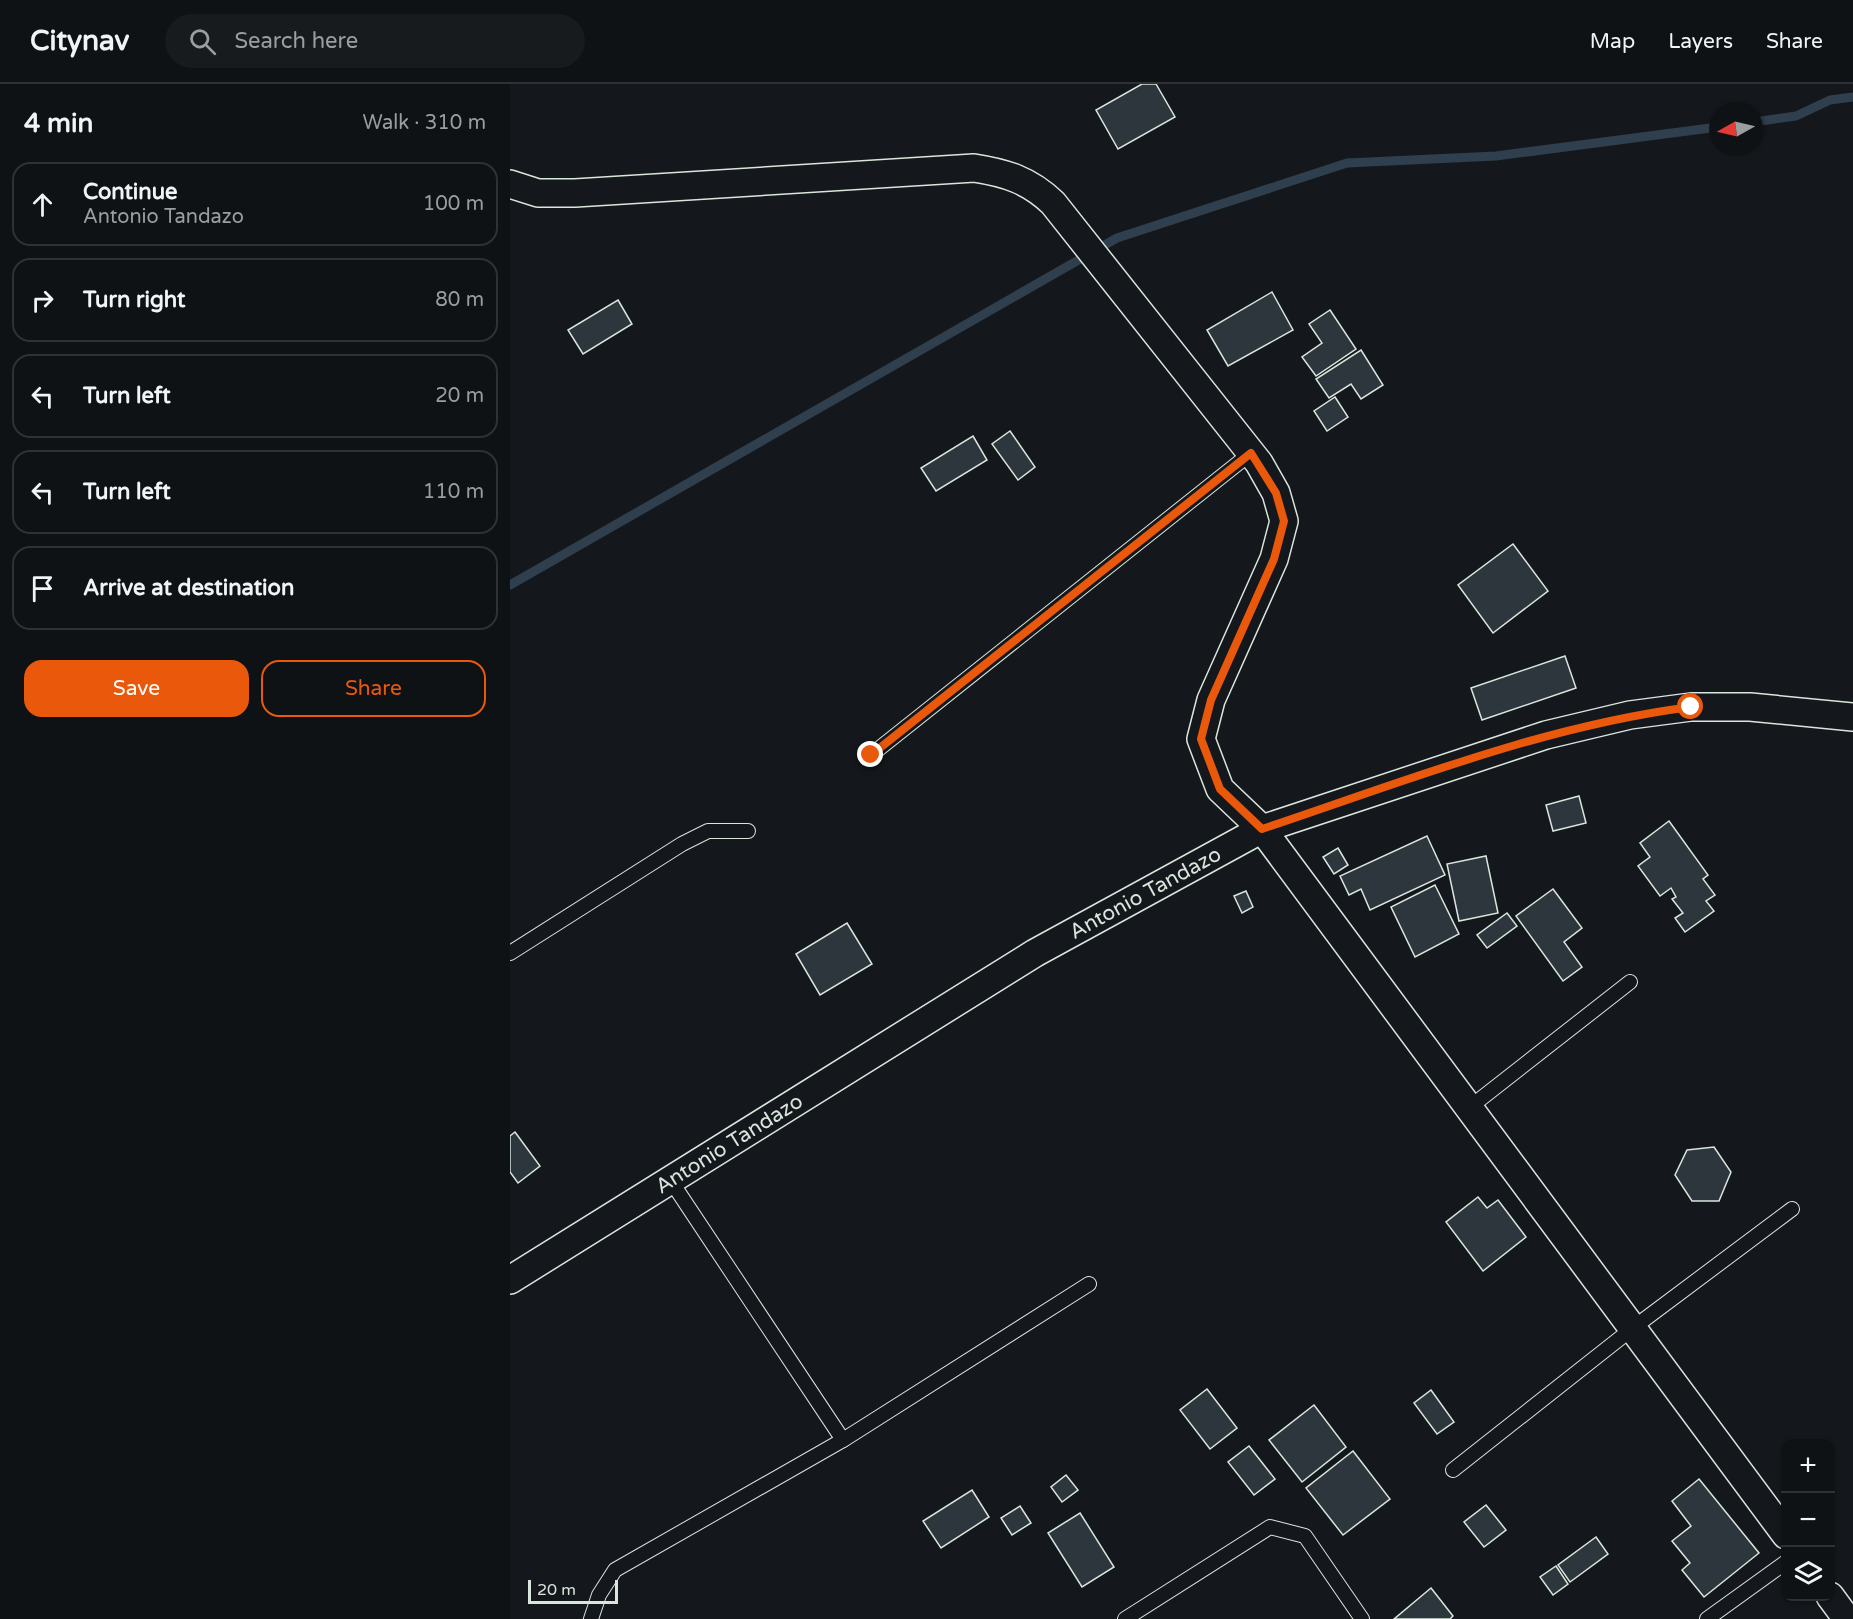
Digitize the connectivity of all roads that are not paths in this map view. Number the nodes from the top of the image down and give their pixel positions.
1 (510, 184) edge
2 (1251, 453) junction
3 (1853, 717) edge
4 (871, 755) dead end
5 (1262, 829) junction
6 (748, 831) dead end
7 (510, 953) edge
8 (1630, 982) dead end
9 (1469, 1108) junction
10 (671, 1181) junction
11 (1792, 1209) dead end
12 (510, 1280) edge
13 (1089, 1284) dead end
14 (1633, 1328) junction
15 (843, 1440) junction
16 (1453, 1470) dead end
17 (1781, 1530) edge
18 (1781, 1565) edge
19 (1834, 1601) edge
20 (591, 1619) edge
21 (1125, 1619) edge
22 (1362, 1619) edge
23 (1707, 1619) edge
24 (1847, 1619) edge

1 - 2 street
2 - 4 lane
2 - 5 street
3 - 5 street, Antonio Tandazo
5 - 9 street
5 - 10 street, Antonio Tandazo
6 - 7 lane
8 - 9 lane
9 - 14 street
10 - 12 street, Antonio Tandazo
10 - 15 lane
11 - 14 lane
13 - 15 lane
14 - 16 lane
14 - 17 street
15 - 20 lane
18 - 23 lane
19 - 24 street
21 - 22 lane

